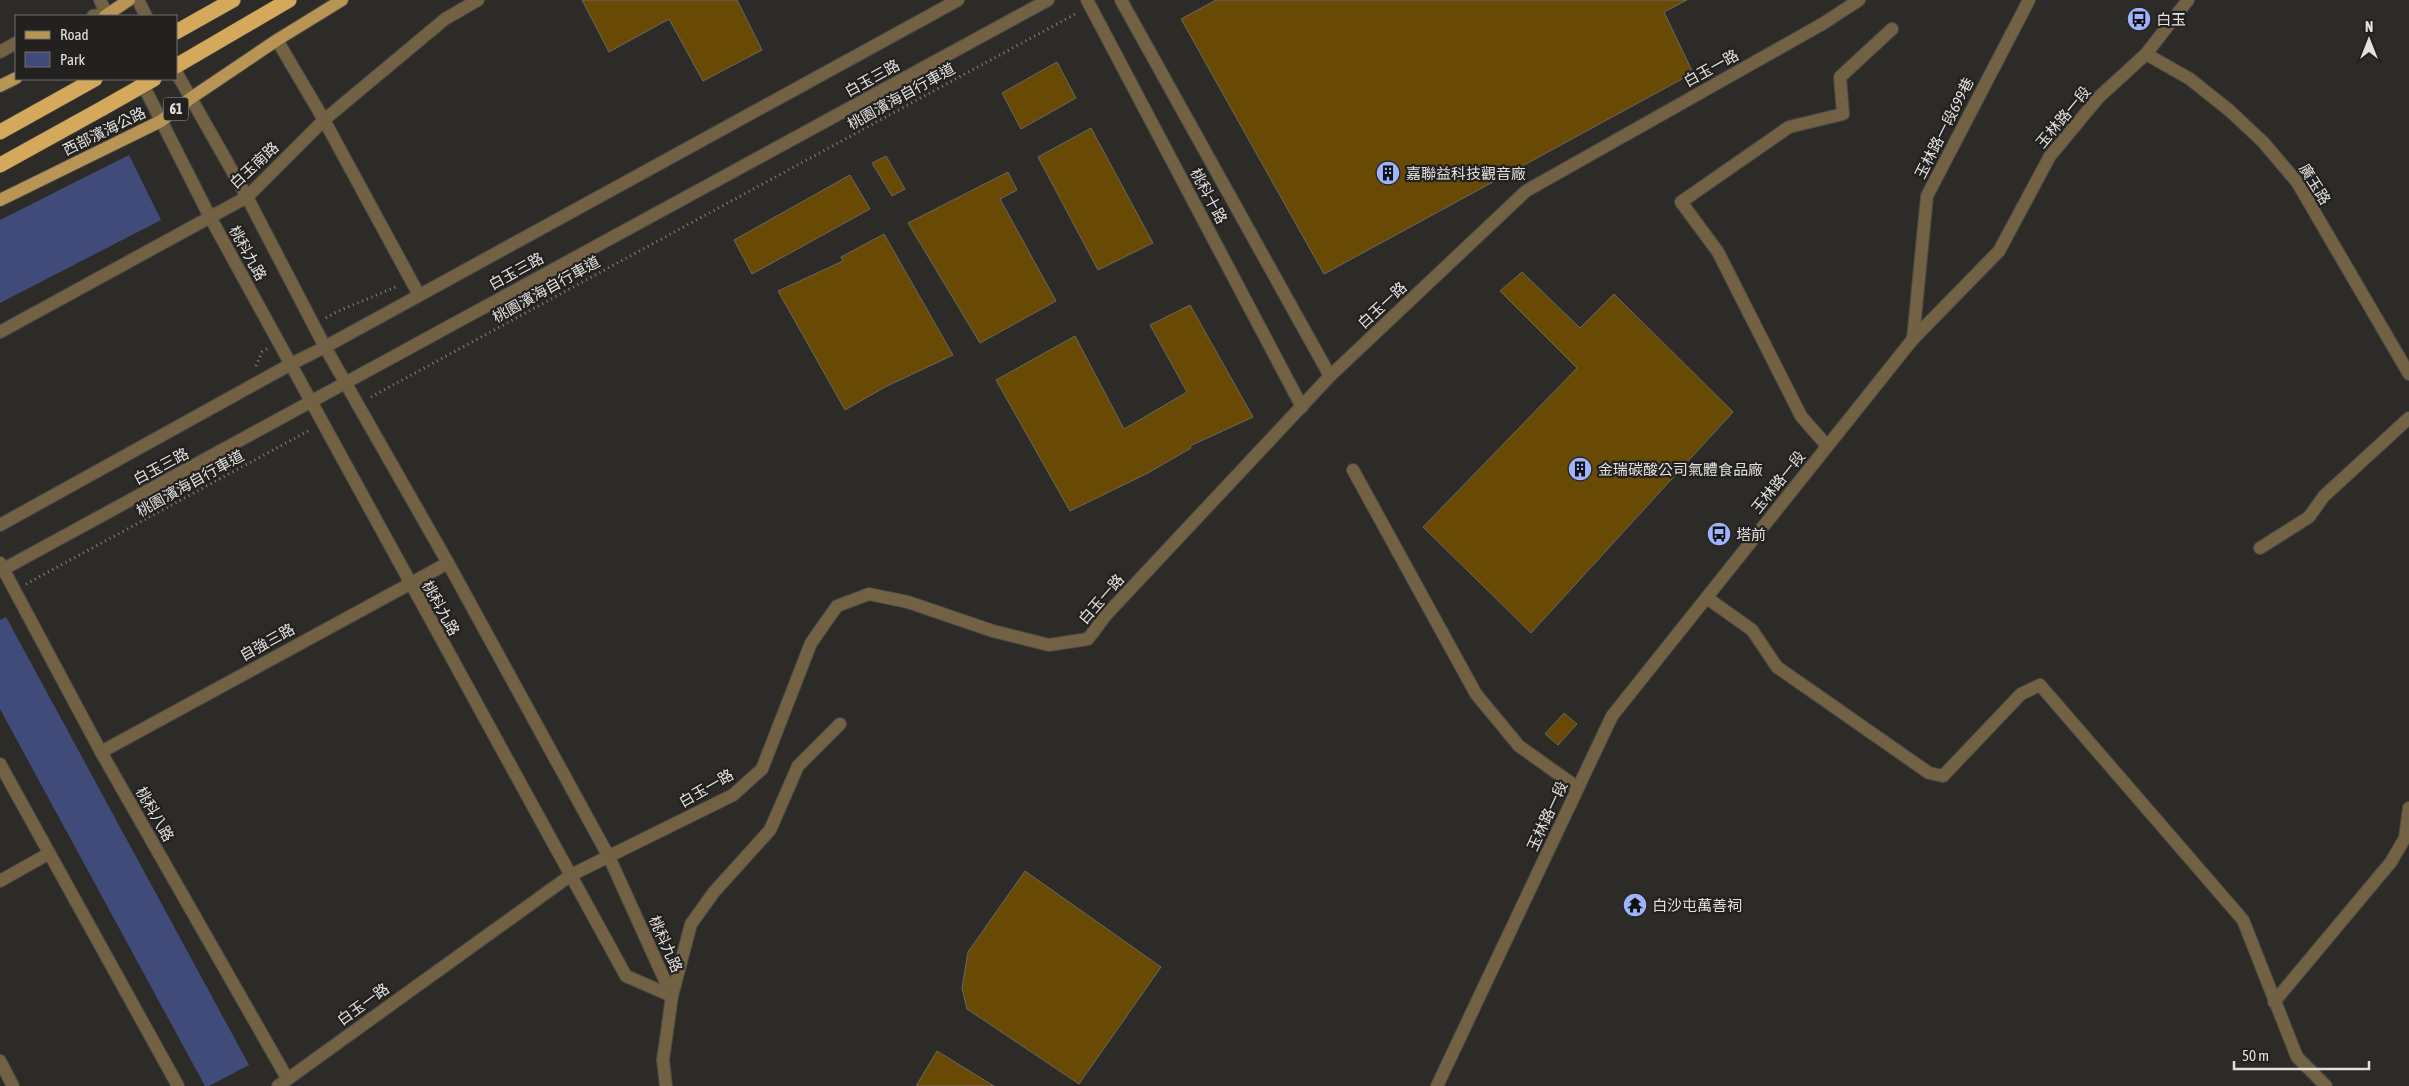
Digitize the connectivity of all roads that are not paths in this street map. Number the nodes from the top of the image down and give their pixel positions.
1 (100, 0) edge
2 (129, 0) edge
3 (138, 0) edge
4 (289, 0) edge
5 (342, 0) edge
6 (478, 0) edge
7 (958, 0) edge
8 (1048, 0) edge
9 (1121, 0) edge
10 (1859, 0) edge
11 (2029, 0) edge
12 (2188, 0) edge
13 (228, 3) edge
14 (1088, 3) edge
15 (106, 15) edge
16 (107, 15) edge
17 (146, 15) edge
18 (1892, 29) dead end
19 (178, 31) edge
20 (277, 40) junction
21 (15, 44) edge
22 (0, 52) edge
23 (2146, 54) junction
24 (178, 65) edge
25 (178, 76) edge
26 (15, 78) edge
27 (91, 80) edge
28 (140, 80) edge
29 (152, 80) edge
30 (0, 86) edge
31 (190, 98) junction
32 (324, 120) junction
33 (161, 121) junction
34 (0, 132) edge
35 (0, 164) edge
36 (247, 197) junction
37 (0, 200) edge
38 (210, 218) junction
39 (419, 295) junction
40 (0, 332) edge
41 (1913, 339) junction
42 (326, 347) junction
43 (291, 364) junction
44 (2409, 374) edge
45 (1330, 376) junction
46 (347, 382) junction
47 (312, 402) junction
48 (1302, 407) junction
49 (2409, 418) edge
50 (1827, 446) junction
51 (1354, 470) dead end
52 (0, 526) edge
53 (2260, 548) dead end
54 (448, 563) junction
55 (1, 568) edge
56 (408, 583) junction
57 (1707, 598) junction
58 (840, 724) dead end
59 (101, 752) junction
60 (0, 764) edge
61 (1578, 788) junction
62 (2409, 808) edge
63 (48, 854) junction
64 (609, 857) junction
65 (571, 875) junction
66 (0, 881) edge
67 (672, 996) junction
68 (2274, 1002) junction
69 (0, 1061) edge
70 (282, 1082) edge
71 (13, 1086) edge
72 (178, 1086) edge
73 (666, 1086) edge
74 (1437, 1086) edge
75 (2326, 1086) edge

1 - 15 street
2 - 16 main road
3 - 17 street
4 - 24 highway
5 - 20 main road, 西部濱海公路 / 61
6 - 32 street, 白玉南路
7 - 39 street, 白玉三路
8 - 46 street, 白玉三路
9 - 45 street, 桃科十路
10 - 45 street, 白玉一路
11 - 41 street, 玉林路一段699巷
12 - 23 street, 玉林路一段
13 - 19 highway
14 - 48 street, 桃科十路
18 - 50 street
20 - 31 main road, 西部濱海公路 / 61
20 - 32 street
21 - 22 street
23 - 41 street, 玉林路一段
23 - 44 street, 廣玉路
25 - 31 street, 桃科九路
26 - 30 main road
27 - 34 highway
28 - 33 street, 桃科九路
29 - 35 highway, 61, bridge
31 - 33 main road, 西部濱海公路 / 61
31 - 36 street, 桃科九路
32 - 36 street, 白玉南路
32 - 39 street
33 - 37 main road, 西部濱海公路 / 61
33 - 38 street, 桃科九路
36 - 38 street, 白玉南路
36 - 42 street, 桃科九路
38 - 40 street, 白玉南路
38 - 43 street, 桃科九路
39 - 42 street, 白玉三路
41 - 50 street, 玉林路一段
42 - 43 street, 白玉三路
42 - 46 street, 桃科九路
43 - 47 street, 桃科九路
43 - 52 street, 白玉三路
45 - 48 street, 白玉一路
46 - 47 street, 白玉三路
46 - 54 street, 桃科九路
47 - 55 street, 白玉三路
47 - 56 street, 桃科九路
48 - 64 street, 白玉一路
49 - 53 street
50 - 57 street, 玉林路一段
51 - 61 street
54 - 56 street, 自強三路
54 - 64 street, 桃科九路
55 - 59 street, 桃科八路
56 - 59 street, 自強三路
56 - 65 street, 桃科九路
57 - 61 street, 玉林路一段
57 - 68 street
58 - 67 street
59 - 70 street, 桃科八路
60 - 63 street
61 - 74 street, 玉林路一段
62 - 68 street
63 - 66 street
63 - 72 street
64 - 65 street, 白玉一路
64 - 67 street, 桃科九路
65 - 67 street, 桃科九路
65 - 70 street, 白玉一路
67 - 73 street
68 - 75 street
69 - 71 street

